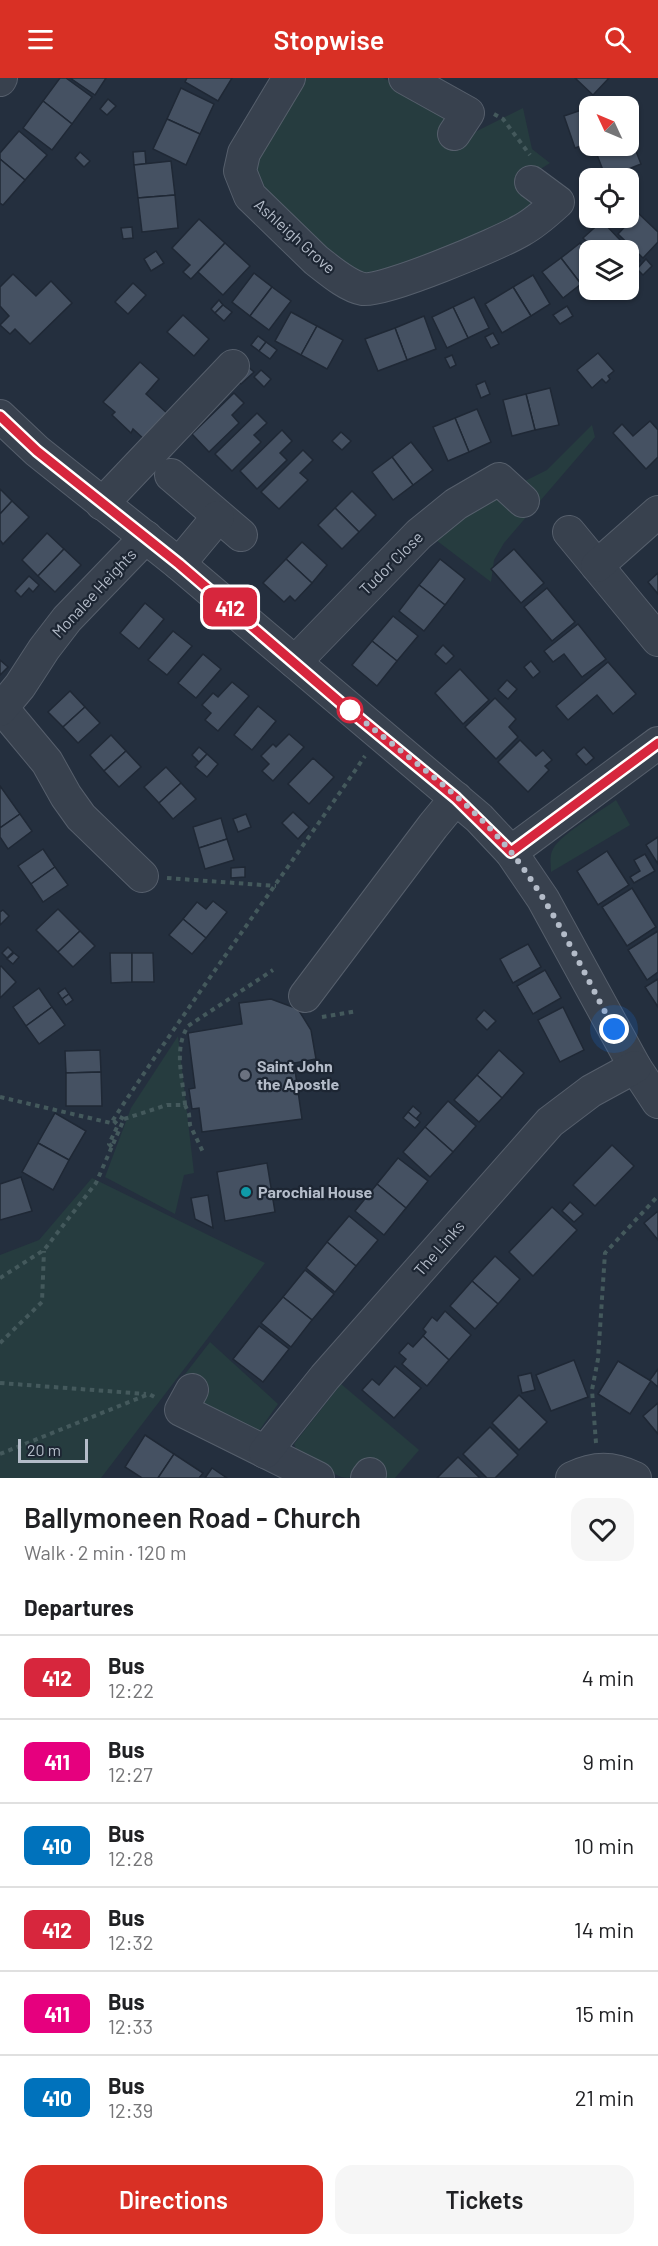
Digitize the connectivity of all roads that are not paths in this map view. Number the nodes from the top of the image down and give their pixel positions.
1 (289, 78) edge
2 (405, 78) edge
3 (461, 124) road end
4 (533, 171) road end
5 (233, 366) dead end
6 (0, 416) edge
7 (170, 483) dead end
8 (523, 501) dead end
9 (102, 504) junction
10 (658, 512) edge
11 (569, 532) dead end
12 (146, 537) junction
13 (179, 564) junction
14 (597, 566) junction
15 (658, 640) edge
16 (295, 662) junction
17 (1, 709) edge
18 (658, 743) edge
19 (456, 798) junction
20 (511, 852) junction
21 (142, 876) road end
22 (313, 1007) road end
23 (635, 1067) junction
24 (658, 1102) edge
25 (186, 1400) road end
26 (266, 1452) junction
27 (585, 1473) edge
28 (318, 1478) edge
29 (635, 1478) edge

1 - 4 street, Ashleigh Grove
2 - 3 street
5 - 9 street
6 - 9 street
7 - 13 street
8 - 16 street, Tudor Close
9 - 12 street
10 - 14 street
11 - 14 street
12 - 13 street
12 - 17 street, Monalee Heights
13 - 16 street
14 - 15 street
16 - 19 street
17 - 21 street, Monalee Heights
18 - 20 street
19 - 20 street
19 - 22 street
20 - 23 street
23 - 24 street
23 - 26 street, The Links
25 - 26 street
26 - 28 street
27 - 29 street

